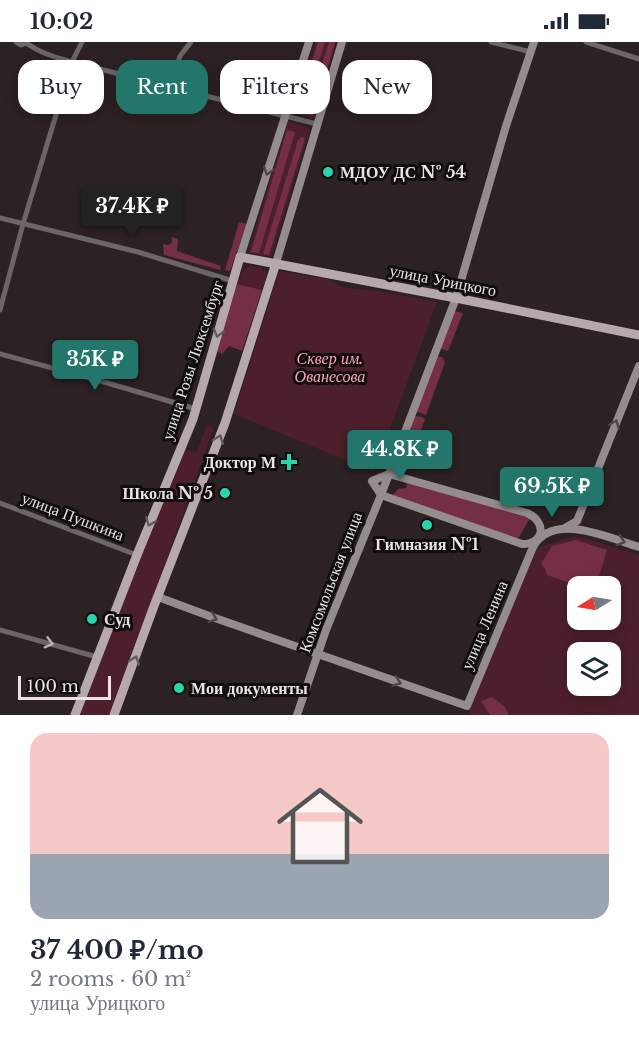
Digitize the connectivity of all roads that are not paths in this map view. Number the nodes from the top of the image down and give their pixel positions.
1 (16, 42) edge
2 (26, 42) edge
3 (82, 42) edge
4 (191, 42) edge
5 (309, 42) edge
6 (342, 42) edge
7 (491, 42) edge
8 (534, 42) edge
9 (586, 42) edge
10 (531, 52) junction
11 (639, 59) edge
12 (66, 60) edge
13 (73, 60) edge
14 (179, 60) edge
15 (208, 96) edge
16 (56, 114) edge
17 (286, 115) junction
18 (317, 124) junction
19 (0, 218) edge
20 (23, 224) junction
21 (240, 256) junction
22 (276, 263) junction
23 (233, 281) junction
24 (456, 298) junction
25 (0, 310) edge
26 (639, 336) edge
27 (0, 354) edge
28 (639, 366) edge
29 (196, 409) junction
30 (389, 474) junction
31 (381, 495) junction
32 (0, 503) edge
33 (562, 529) junction
34 (538, 539) junction
35 (639, 547) edge
36 (137, 555) junction
37 (158, 597) junction
38 (0, 630) edge
39 (318, 654) junction
40 (97, 657) junction
41 (467, 711) edge
42 (75, 715) edge
43 (114, 715) edge
44 (297, 715) edge

1 - 2 street
2 - 12 street
3 - 13 street
4 - 14 street
5 - 17 street, улица Розы Люксембург
6 - 18 street
7 - 10 street
8 - 10 street, Комсомольская улица
9 - 11 street
10 - 24 street, Комсомольская улица
15 - 17 street
16 - 20 street
17 - 18 street
17 -> 21 street, улица Розы Люксембург
18 - 22 street
19 - 20 street
20 - 23 street
20 - 25 street
21 - 22 main road, улица Урицкого
21 - 23 main road, улица Розы Люксембург
22 - 24 main road, улица Урицкого
37 -> 22 main road
23 -> 29 main road, улица Розы Люксембург
24 - 26 main road, улица Урицкого
24 - 30 street, Комсомольская улица
27 - 29 street
33 -> 28 street
29 -> 36 main road, улица Розы Люксембург
30 - 31 street, Комсомольская улица
30 - 31 street
30 - 34 street
31 - 34 street
31 - 39 street, Комсомольская улица
32 - 36 street, улица Пушкина
33 - 34 street
33 -> 35 street
34 - 41 street, улица Ленина
36 - 40 main road, улица Розы Люксембург
37 -> 39 street
43 -> 37 main road
38 -> 40 street
39 -> 41 street
39 - 44 street, Комсомольская улица
40 - 42 main road, улица Розы Люксембург

